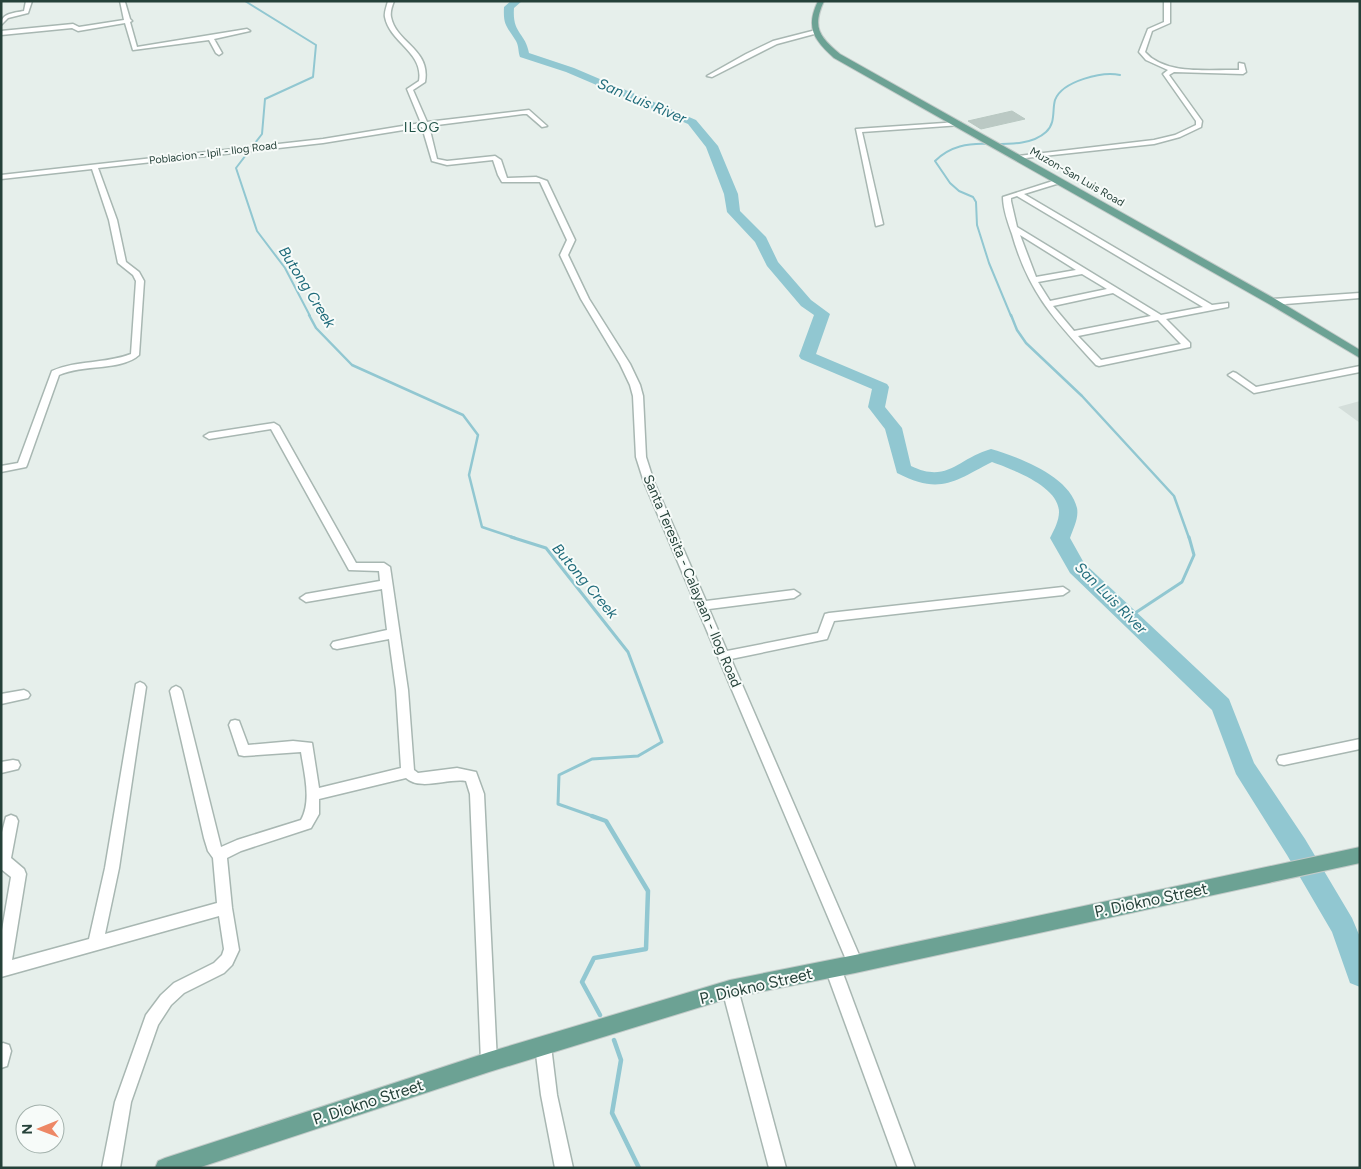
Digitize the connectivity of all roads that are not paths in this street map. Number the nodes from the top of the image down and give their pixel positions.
1 (29, 1) edge
2 (391, 1) edge
3 (822, 1) edge
4 (1167, 1) edge
5 (122, 2) edge
6 (129, 21) junction
7 (1, 23) edge
8 (247, 31) dead end
9 (816, 32) junction
10 (1, 33) edge
11 (211, 38) junction
12 (219, 53) dead end
13 (1241, 64) dead end
14 (1173, 70) junction
15 (710, 76) dead end
16 (959, 124) junction
17 (425, 125) junction
18 (544, 126) dead end
19 (1018, 158) junction
20 (94, 166) junction
21 (1, 177) edge
22 (1060, 182) junction
23 (1018, 194) junction
24 (879, 224) dead end
25 (1013, 228) junction
26 (1027, 237) junction
27 (1016, 241) junction
28 (1083, 270) junction
29 (1033, 280) junction
30 (1114, 290) junction
31 (1360, 295) edge
32 (1273, 302) junction
33 (1048, 304) junction
34 (1224, 305) dead end
35 (1211, 308) junction
36 (1160, 318) junction
37 (1073, 334) junction
38 (1360, 354) edge
39 (1360, 368) edge
40 (1233, 375) dead end
41 (209, 436) dead end
42 (1, 470) edge
43 (387, 584) junction
44 (1063, 591) dead end
45 (794, 594) dead end
46 (306, 598) dead end
47 (701, 606) junction
48 (394, 633) junction
49 (337, 644) dead end
50 (724, 656) junction
51 (140, 687) dead end
52 (176, 691) dead end
53 (24, 695) dead end
54 (1, 699) edge
55 (235, 725) dead end
56 (1360, 744) edge
57 (1284, 760) dead end
58 (408, 772) junction
59 (314, 795) junction
60 (11, 821) dead end
61 (220, 855) junction
62 (1360, 855) edge
63 (225, 908) junction
64 (95, 944) junction
65 (856, 964) junction
66 (833, 968) junction
67 (2, 969) edge
68 (730, 989) junction
69 (543, 1046) junction
70 (489, 1062) junction
71 (111, 1168) edge
72 (165, 1168) edge
73 (564, 1168) edge
74 (778, 1168) edge
75 (907, 1168) edge

1 - 7 street
2 - 17 street, Santa Teresita - Calayaan - Ilog Road
3 - 9 main road
4 - 14 street
5 - 6 street
6 - 10 street
6 - 11 street
8 - 11 street
9 - 15 street
9 - 16 main road, Muzon-San Luis Road
11 - 12 street
13 - 14 street
14 - 19 street
16 - 19 main road, Muzon-San Luis Road
16 - 24 street
17 - 18 street, Poblacion - Ipil - Ilog Road
17 - 20 street, Poblacion - Ipil - Ilog Road
17 - 47 street, Santa Teresita - Calayaan - Ilog Road
19 - 22 main road, Muzon-San Luis Road
20 - 21 street, Poblacion - Ipil - Ilog Road
20 - 42 street
22 - 23 street
22 - 32 main road, Muzon-San Luis Road
23 - 25 street
23 - 35 street
25 - 26 street
25 - 27 street
26 - 27 street
26 - 28 street
27 - 29 street
28 - 29 street
28 - 30 street
29 - 33 street
30 - 33 street
30 - 36 street
31 - 32 street
32 - 38 main road, Muzon-San Luis Road
33 - 37 street
34 - 35 street
35 - 36 street
36 - 37 street
36 - 37 street
39 - 40 street
41 - 43 street
43 - 46 street
43 - 48 street
44 - 50 street
45 - 47 street
47 - 50 street, Santa Teresita - Calayaan - Ilog Road
48 - 49 street
48 - 58 street
50 - 65 street, Santa Teresita - Calayaan - Ilog Road
51 - 64 street
52 - 61 street
53 - 54 street
55 - 59 street
56 - 57 street
58 - 59 street
58 - 70 street
59 - 61 street
60 - 67 street
61 - 63 street
62 - 65 main road, P. Diokno Street
63 - 64 street
63 - 71 street
64 - 67 street
65 - 66 main road, P. Diokno Street
66 - 68 main road, P. Diokno Street
66 - 75 street
68 - 69 main road, P. Diokno Street
68 - 74 street
69 - 70 main road, P. Diokno Street
69 - 73 street
70 - 72 main road, P. Diokno Street

